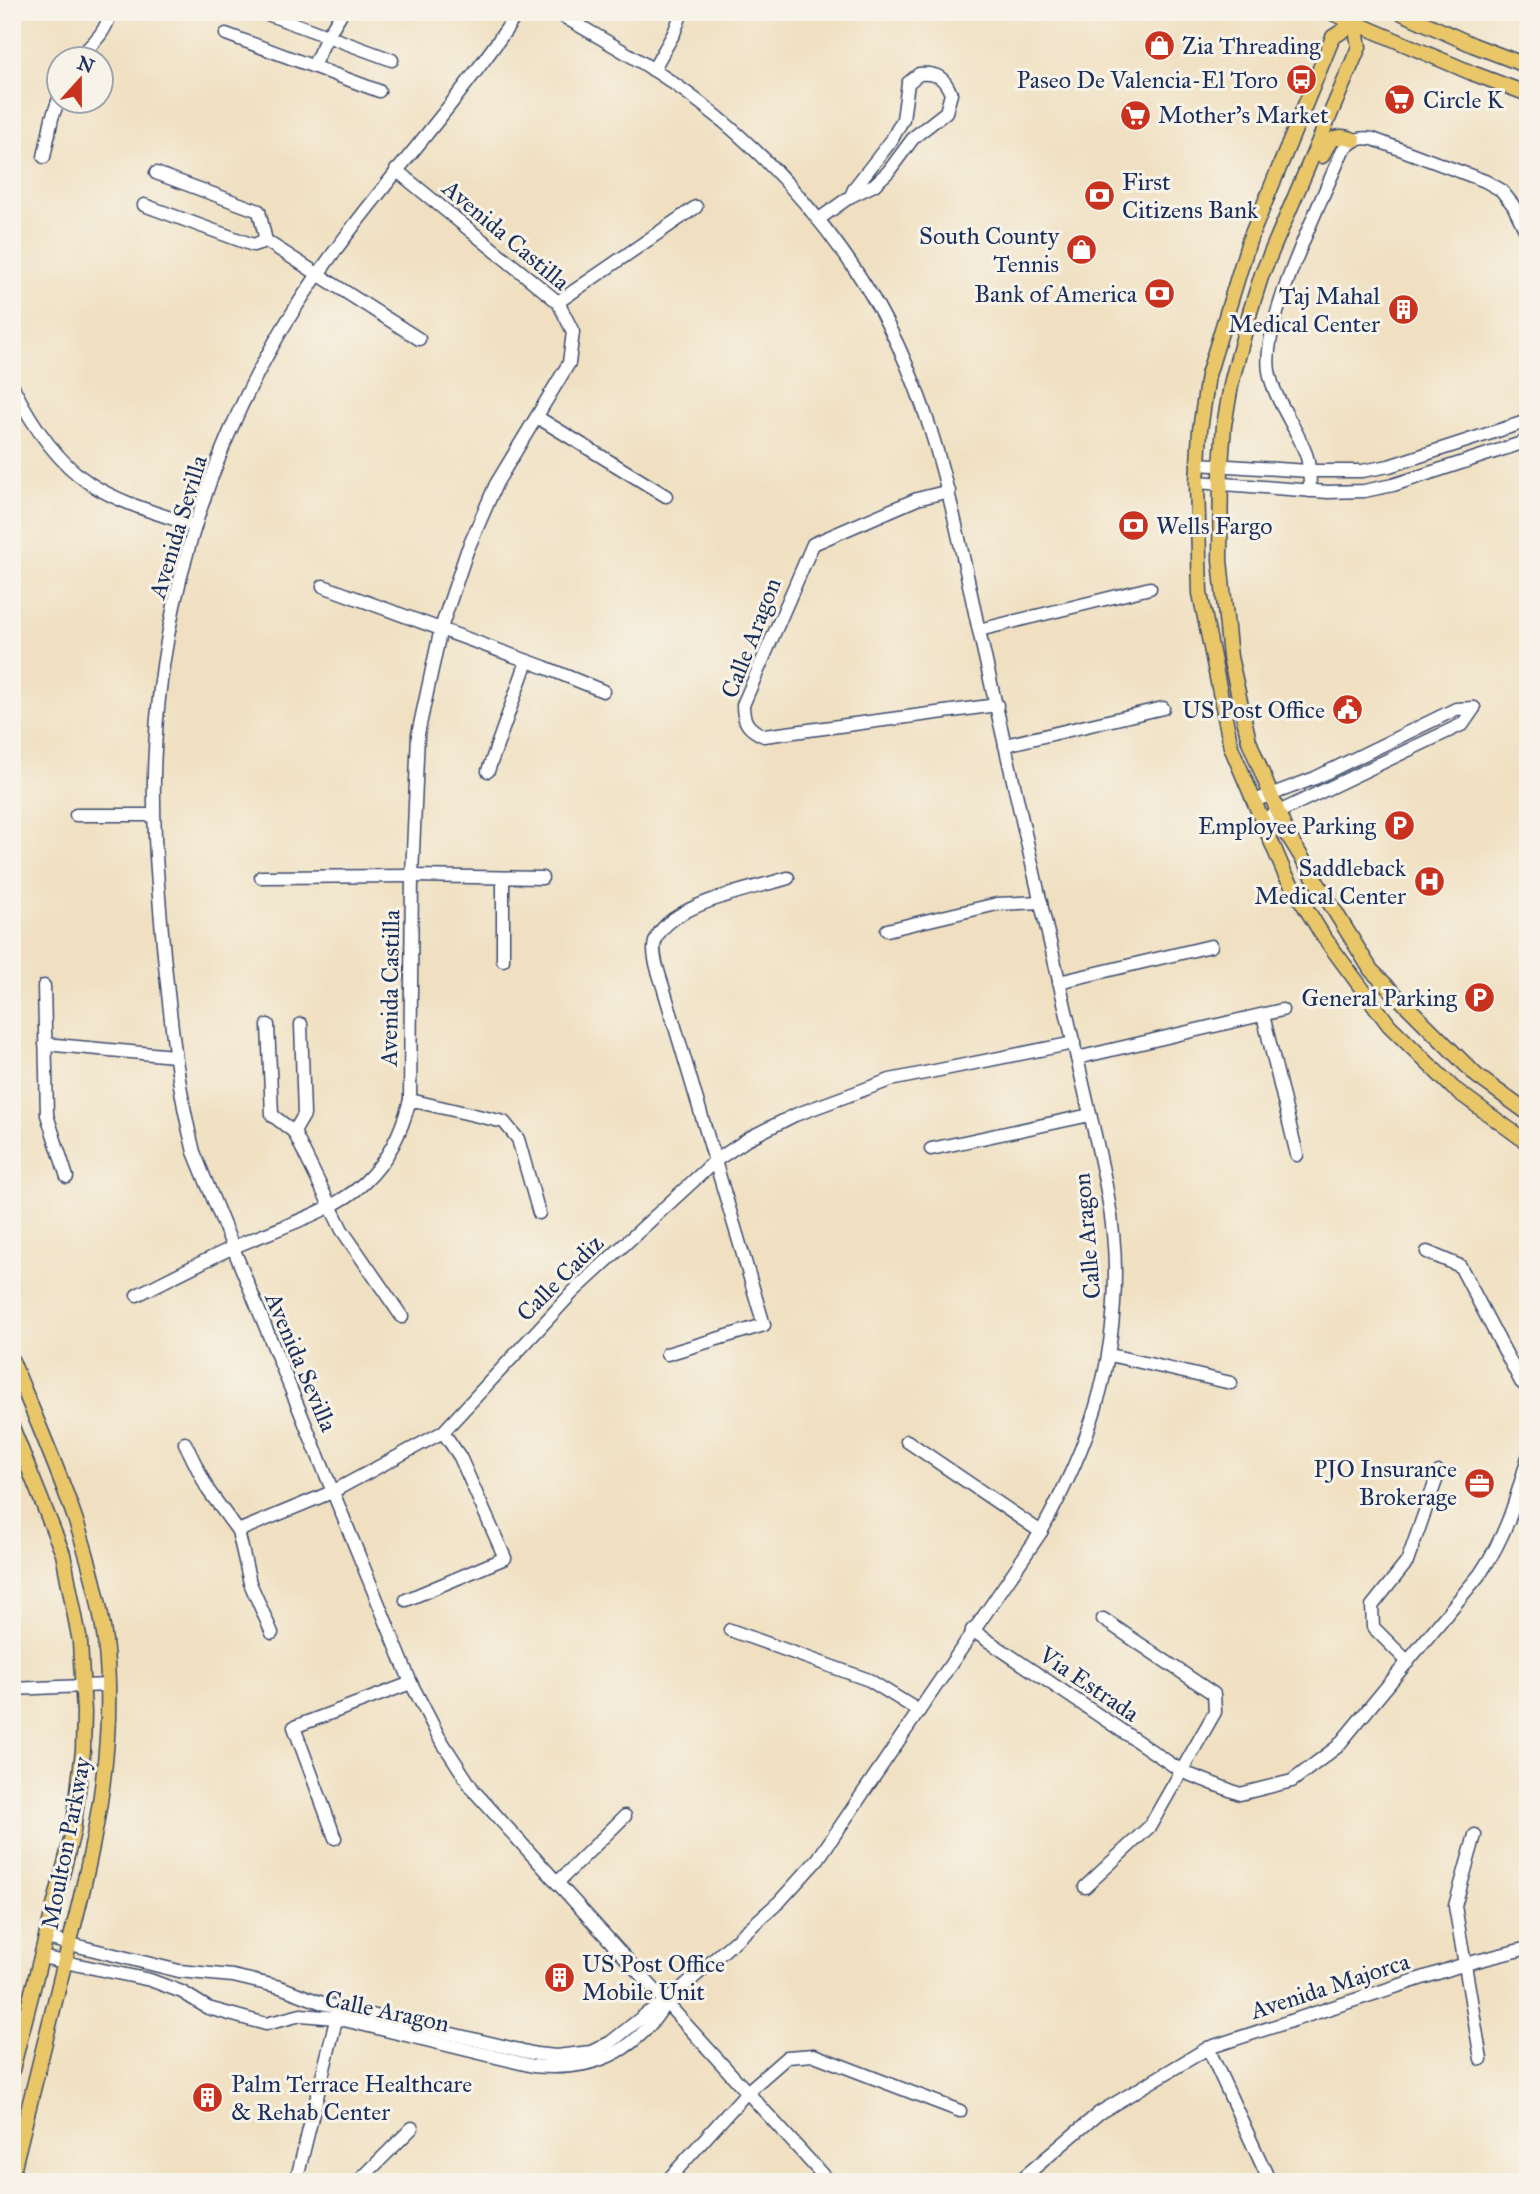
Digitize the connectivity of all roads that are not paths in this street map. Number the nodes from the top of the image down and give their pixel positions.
1 (111, 12) edge
2 (262, 12) edge
3 (342, 12) edge
4 (518, 12) edge
5 (556, 12) edge
6 (682, 12) edge
7 (1330, 12) edge
8 (1400, 12) edge
9 (1357, 18) edge
10 (226, 34) dead end
11 (328, 35) junction
12 (92, 46) edge
13 (392, 60) dead end
14 (313, 66) junction
15 (1528, 66) edge
16 (653, 70) junction
17 (379, 91) dead end
18 (1528, 94) edge
19 (1331, 110) junction
20 (53, 116) edge
21 (1358, 138) junction
22 (44, 157) dead end
23 (396, 170) junction
24 (156, 173) dead end
25 (1301, 185) junction
26 (851, 196) junction
27 (144, 205) dead end
28 (696, 207) dead end
29 (819, 219) junction
30 (1528, 236) edge
31 (266, 241) junction
32 (318, 274) junction
33 (558, 302) junction
34 (419, 339) dead end
35 (12, 385) edge
36 (537, 417) junction
37 (1528, 421) edge
38 (1528, 441) edge
39 (1197, 464) junction
40 (1221, 466) junction
41 (1309, 471) junction
42 (1196, 482) junction
43 (1220, 484) junction
44 (949, 491) junction
45 (1310, 491) junction
46 (666, 496) dead end
47 (195, 526) junction
48 (323, 586) dead end
49 (1150, 588) dead end
50 (441, 628) junction
51 (979, 630) junction
52 (527, 661) junction
53 (603, 691) dead end
54 (997, 705) junction
55 (1163, 708) dead end
56 (1005, 745) junction
57 (488, 771) dead end
58 (1270, 794) junction
59 (1254, 801) junction
60 (1278, 811) junction
61 (76, 815) dead end
62 (153, 815) junction
63 (1262, 820) junction
64 (412, 876) junction
65 (261, 877) dead end
66 (503, 878) junction
67 (542, 878) dead end
68 (788, 878) dead end
69 (1041, 902) junction
70 (887, 930) dead end
71 (1211, 946) dead end
72 (503, 960) dead end
73 (1059, 982) junction
74 (44, 985) dead end
75 (1282, 1010) dead end
76 (1263, 1015) junction
77 (301, 1024) dead end
78 (268, 1025) dead end
79 (1073, 1043) junction
80 (45, 1044) junction
81 (174, 1056) junction
82 (1077, 1058) junction
83 (410, 1100) junction
84 (1528, 1113) edge
85 (1090, 1115) junction
86 (294, 1132) junction
87 (1528, 1143) edge
88 (931, 1149) dead end
89 (1297, 1155) dead end
90 (715, 1161) junction
91 (67, 1177) dead end
92 (331, 1206) junction
93 (539, 1213) dead end
94 (231, 1248) junction
95 (1427, 1251) dead end
96 (137, 1295) dead end
97 (402, 1317) dead end
98 (667, 1354) dead end
99 (1110, 1355) junction
100 (12, 1361) edge
101 (1231, 1383) dead end
102 (1528, 1388) edge
103 (12, 1427) edge
104 (443, 1432) junction
105 (907, 1441) dead end
106 (185, 1443) dead end
107 (1528, 1457) edge
108 (1439, 1472) dead end
109 (332, 1492) junction
110 (238, 1531) junction
111 (1041, 1532) junction
112 (406, 1600) dead end
113 (1103, 1619) dead end
114 (730, 1630) dead end
115 (972, 1630) junction
116 (272, 1633) dead end
117 (1408, 1662) junction
118 (411, 1683) junction
119 (108, 1685) junction
120 (83, 1686) junction
121 (12, 1689) edge
122 (919, 1711) junction
123 (1183, 1772) junction
124 (625, 1816) dead end
125 (1475, 1835) dead end
126 (335, 1838) dead end
127 (557, 1882) junction
128 (1085, 1887) dead end
129 (46, 1938) junction
130 (70, 1945) junction
131 (1528, 1948) edge
132 (41, 1957) junction
133 (65, 1962) junction
134 (1465, 1964) junction
135 (666, 2002) junction
136 (338, 2013) junction
137 (1208, 2048) junction
138 (1481, 2059) dead end
139 (12, 2070) edge
140 (747, 2092) junction
141 (960, 2111) dead end
142 (412, 2128) dead end
143 (12, 2175) edge
144 (296, 2182) edge
145 (359, 2182) edge
146 (666, 2182) edge
147 (829, 2182) edge
148 (1017, 2182) edge
149 (1270, 2182) edge

1 - 12 street
2 - 11 street
3 - 11 street
4 - 23 street, Avenida Sevilla
5 - 16 street, Calle Aragon
6 - 16 street
7 - 9 main road
8 - 15 main road
9 - 18 main road
9 - 19 main road
9 - 39 main road
10 - 14 street
11 - 13 street
11 - 14 street
14 - 17 street
16 - 29 street, Calle Aragon
19 - 21 main road
19 - 25 main road
20 - 22 street
21 - 25 main road
21 - 30 street
21 - 41 street
23 - 32 street, Avenida Sevilla
23 - 33 street, Avenida Castilla
24 - 31 street
25 - 40 main road
26 - 26 street
26 - 29 street
27 - 31 street
28 - 33 street
29 - 44 street, Calle Aragon
31 - 32 street
32 - 34 street
32 - 47 street, Avenida Sevilla
33 - 36 street, Avenida Castilla
35 - 47 street
36 - 46 street
36 - 50 street, Avenida Castilla
37 - 41 street
38 - 45 street
39 - 40 street
39 - 42 main road
40 - 41 street
40 - 43 main road
41 - 45 street
42 - 43 street
42 - 59 main road
43 - 45 street
43 - 58 main road
44 - 51 street, Calle Aragon
44 - 54 street, Calle Aragon
47 - 62 street, Avenida Sevilla
48 - 50 street
49 - 51 street
50 - 52 street
50 - 64 street, Avenida Castilla
51 - 54 street, Calle Aragon
52 - 53 street
52 - 57 street
54 - 56 street, Calle Aragon
55 - 56 street
56 - 69 street, Calle Aragon
58 - 59 street
58 - 60 main road
58 - 60 street
59 - 63 main road
60 - 63 street
60 - 84 main road
61 - 62 street
62 - 81 street, Avenida Sevilla
63 - 87 main road
64 - 65 street, Avenida Castilla
64 - 66 street, Avenida Castilla
64 - 83 street, Avenida Castilla
66 - 67 street, Avenida Castilla
66 - 72 street
68 - 90 street
69 - 70 street
69 - 73 street, Calle Aragon
71 - 73 street
73 - 79 street, Calle Aragon
74 - 80 street
75 - 76 street
76 - 82 street
76 - 89 street
77 - 86 street
78 - 86 street
79 - 82 street, Calle Aragon
79 - 90 street, Calle Cadiz
80 - 81 street
80 - 91 street
81 - 94 street, Avenida Sevilla
82 - 85 street, Calle Aragon
83 - 92 street, Avenida Castilla
83 - 93 street, Avenida Castilla
85 - 88 street
85 - 99 street, Calle Aragon
86 - 92 street
90 - 98 street
90 - 104 street, Calle Cadiz
92 - 94 street, Avenida Castilla
92 - 97 street
94 - 96 street
94 - 109 street, Avenida Sevilla
95 - 102 street
99 - 101 street
99 - 111 street, Calle Aragon
100 - 119 main road, Moulton Parkway
103 - 120 main road, Moulton Parkway
104 - 109 street, Calle Cadiz
104 - 112 street
105 - 111 street
106 - 110 street
107 - 117 street, Via Estrada
108 - 117 street
109 - 110 street
109 - 118 street, Avenida Sevilla
110 - 116 street
111 - 115 street, Calle Aragon
113 - 123 street
114 - 122 street
115 - 122 street, Calle Aragon
115 - 123 street, Via Estrada
117 - 123 street, Via Estrada
118 - 126 street
118 - 127 street, Avenida Sevilla
119 - 120 street
119 - 130 main road, Moulton Parkway
120 - 121 street
120 - 129 main road, Moulton Parkway
122 - 135 street, Calle Aragon
123 - 128 street
124 - 127 street
125 - 134 street
127 - 135 street, Avenida Sevilla
129 - 130 street, Calle Aragon
129 - 132 main road, Moulton Parkway
130 - 133 main road, Moulton Parkway
130 - 136 street, Calle Aragon
131 - 134 street, Avenida Majorca
132 - 133 street, Calle Aragon
132 - 139 main road, Moulton Parkway
133 - 136 street, Calle Aragon
133 - 143 main road, Moulton Parkway
134 - 137 street, Avenida Majorca
134 - 138 street
135 - 136 street, Calle Aragon
135 - 140 street, Avenida Sevilla
136 - 144 street
137 - 148 street, Avenida Majorca
137 - 149 street
140 - 141 street
140 - 146 street
140 - 147 street, Avenida Sevilla
142 - 145 street

